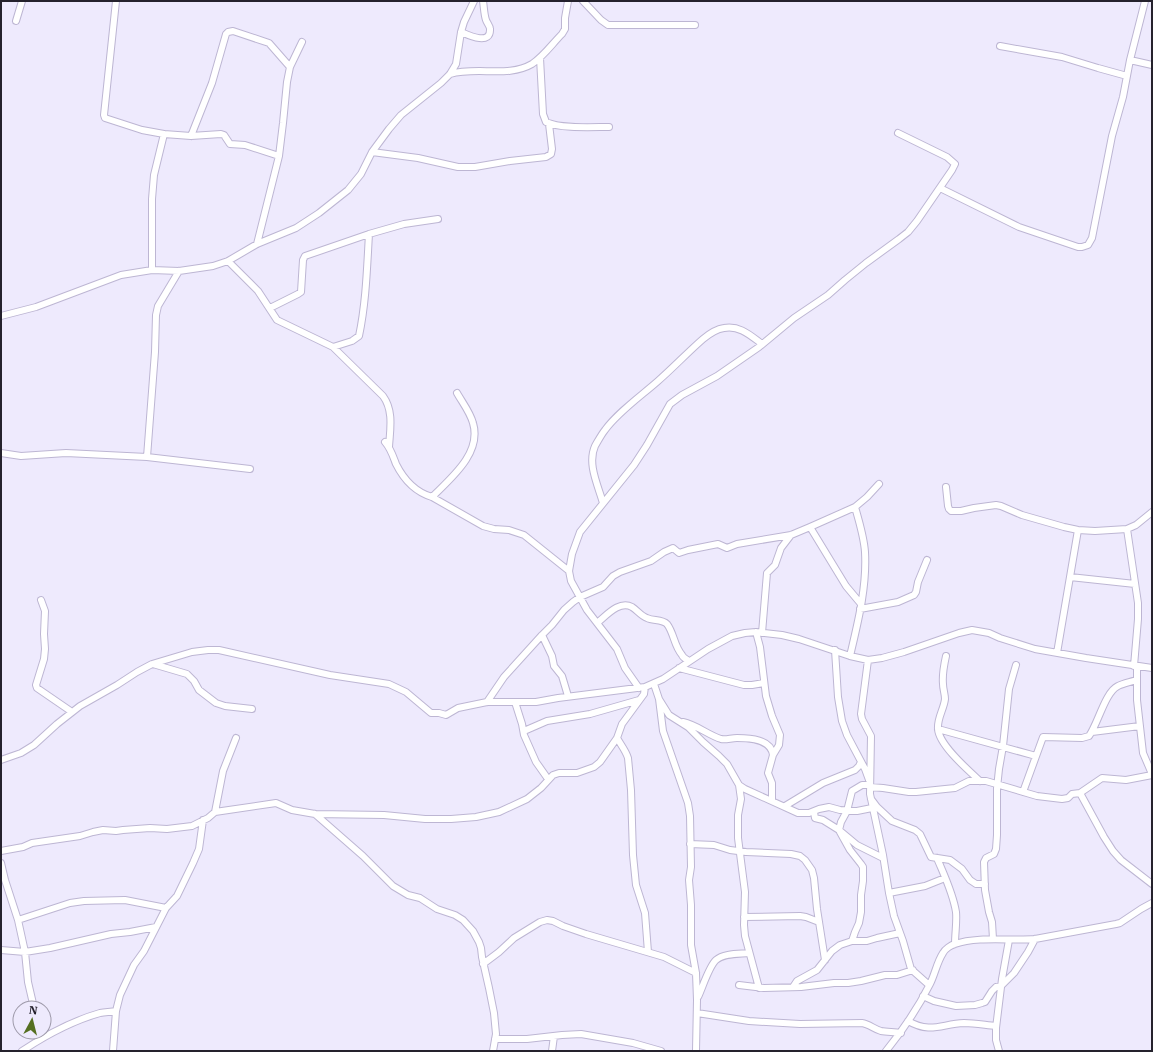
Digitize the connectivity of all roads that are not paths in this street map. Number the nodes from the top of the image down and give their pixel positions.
1 (22, 1) edge
2 (116, 1) edge
3 (474, 1) edge
4 (483, 1) edge
5 (568, 1) edge
6 (583, 1) edge
7 (1145, 1) edge
8 (16, 21) dead end
9 (695, 25) dead end
10 (461, 32) junction
11 (302, 42) dead end
12 (1000, 46) dead end
13 (540, 58) junction
14 (1130, 60) junction
15 (1152, 65) edge
16 (290, 67) junction
17 (450, 74) junction
18 (1127, 76) junction
19 (549, 124) junction
20 (609, 127) dead end
21 (898, 133) dead end
22 (164, 134) junction
23 (191, 136) junction
24 (372, 152) junction
25 (279, 156) junction
26 (940, 188) junction
27 (438, 219) dead end
28 (369, 234) junction
29 (257, 244) junction
30 (228, 261) junction
31 (152, 270) junction
32 (179, 271) junction
33 (270, 308) junction
34 (1, 316) edge
35 (762, 344) junction
36 (333, 348) junction
37 (456, 393) dead end
38 (1, 453) edge
39 (147, 457) junction
40 (250, 469) dead end
41 (879, 484) dead end
42 (946, 487) dead end
43 (432, 497) junction
44 (603, 502) junction
45 (856, 506) junction
46 (1152, 512) edge
47 (810, 526) junction
48 (1127, 529) junction
49 (1078, 530) junction
50 (791, 535) junction
51 (927, 560) dead end
52 (569, 571) junction
53 (1070, 577) junction
54 (1135, 584) junction
55 (580, 597) junction
56 (41, 600) dead end
57 (860, 607) junction
58 (597, 623) junction
59 (759, 632) junction
60 (542, 635) junction
61 (835, 650) junction
62 (1057, 653) junction
63 (850, 656) junction
64 (946, 656) dead end
65 (868, 660) junction
66 (689, 661) junction
67 (152, 664) junction
68 (1016, 665) dead end
69 (1135, 666) junction
70 (680, 668) junction
71 (1152, 668) edge
72 (1136, 680) junction
73 (764, 683) junction
74 (654, 684) junction
75 (642, 687) junction
76 (568, 696) junction
77 (659, 699) junction
78 (639, 700) junction
79 (487, 702) junction
80 (514, 702) junction
81 (252, 709) dead end
82 (72, 712) junction
83 (680, 722) junction
84 (1140, 726) junction
85 (938, 729) junction
86 (524, 731) junction
87 (1092, 732) junction
88 (236, 738) dead end
89 (617, 738) junction
90 (1003, 746) junction
91 (773, 755) junction
92 (1036, 756) junction
93 (1, 760) edge
94 (861, 762) junction
95 (1152, 774) edge
96 (548, 779) junction
97 (980, 781) junction
98 (998, 784) junction
99 (739, 785) junction
100 (870, 785) junction
101 (1023, 792) junction
102 (1080, 793) junction
103 (870, 798) junction
104 (772, 801) junction
105 (785, 806) junction
106 (872, 808) junction
107 (847, 811) junction
108 (214, 812) junction
109 (814, 812) junction
110 (315, 814) junction
111 (203, 820) junction
112 (839, 831) junction
113 (690, 844) junction
114 (1, 851) edge
115 (740, 851) junction
116 (883, 858) junction
117 (937, 858) junction
118 (1, 863) edge
119 (945, 878) junction
120 (984, 884) junction
121 (1152, 884) edge
122 (889, 893) junction
123 (1152, 903) edge
124 (166, 908) junction
125 (744, 917) junction
126 (18, 920) junction
127 (819, 922) junction
128 (156, 927) junction
129 (900, 933) junction
130 (993, 939) junction
131 (1035, 939) junction
132 (1009, 940) junction
133 (852, 942) junction
134 (955, 944) junction
135 (1, 950) edge
136 (25, 952) junction
137 (648, 952) junction
138 (749, 953) junction
139 (825, 960) junction
140 (483, 964) junction
141 (912, 970) junction
142 (696, 973) junction
143 (739, 985) dead end
144 (929, 985) junction
145 (1001, 986) junction
146 (792, 987) junction
147 (759, 988) junction
148 (922, 996) junction
149 (32, 1000) edge
150 (697, 1000) junction
151 (116, 1011) junction
152 (697, 1013) junction
153 (908, 1021) junction
154 (996, 1026) junction
155 (52, 1033) edge
156 (901, 1033) junction
157 (554, 1036) junction
158 (495, 1039) junction
159 (38, 1040) edge
160 (22, 1051) edge
161 (113, 1051) edge
162 (494, 1051) edge
163 (552, 1051) edge
164 (661, 1051) edge
165 (696, 1051) edge
166 (886, 1051) edge
167 (999, 1051) edge

1 - 8 street
2 - 22 street
3 - 10 street
4 - 10 street
5 - 13 street
6 - 9 street
7 - 14 street
10 - 17 street
11 - 16 street
12 - 18 street
13 - 17 street
13 - 19 street
14 - 15 street
14 - 18 street
16 - 23 street
16 - 25 street
17 - 24 street
18 - 26 street
19 - 20 street
19 - 24 street
21 - 26 street
22 - 23 street
22 - 31 street
23 - 25 street
24 - 29 street
25 - 29 street
26 - 35 street
27 - 28 street
28 - 33 street
28 - 36 street
29 - 30 street
30 - 32 street
30 - 33 street
31 - 32 street
31 - 34 street
32 - 39 street
33 - 36 street
35 - 44 street
35 - 44 street
36 - 43 street
37 - 43 street
38 - 39 street
39 - 40 street
41 - 45 street
42 - 49 street
43 - 52 street
44 - 52 street
45 - 47 street
45 - 57 street
46 - 48 street
47 - 50 street
47 - 57 street
48 - 49 street
48 - 54 street
49 - 53 street
50 - 55 street
50 - 59 street
51 - 57 street
52 - 55 street
53 - 54 street
53 - 62 street
54 - 69 street
55 - 58 street
55 - 60 street
56 - 82 street
57 - 63 street
58 - 66 street
58 - 75 street
59 - 61 street
59 - 66 street
59 - 73 street
60 - 76 street
60 - 79 street
61 - 63 street
61 - 94 street
62 - 65 street
62 - 69 street
63 - 65 street
64 - 85 street
65 - 100 street
66 - 70 street
67 - 79 street
67 - 81 street
67 - 82 street
68 - 90 street
69 - 71 street
69 - 72 street
70 - 73 street
70 - 74 street
72 - 84 street
72 - 87 street
73 - 91 street
74 - 75 street
74 - 77 street
75 - 76 street
75 - 78 street
76 - 80 street
77 - 83 street
77 - 113 street
78 - 86 street
78 - 89 street
79 - 80 street
80 - 86 street
82 - 93 street
83 - 91 street
83 - 99 street
84 - 87 street
84 - 95 street
85 - 90 street
85 - 97 street
86 - 96 street
87 - 92 street
88 - 108 street
89 - 96 street
89 - 137 street
90 - 92 street
90 - 98 street
91 - 104 street
92 - 101 street
94 - 100 street
94 - 105 street
95 - 102 street
96 - 110 street
97 - 98 street
97 - 100 street
98 - 101 street
98 - 120 street
99 - 104 street
99 - 115 street
100 - 103 street
100 - 107 street
101 - 102 street
102 - 121 street
103 - 106 street
103 - 117 street
104 - 105 street
105 - 109 street
106 - 107 street
106 - 116 street
107 - 109 street
107 - 112 street
108 - 110 street
108 - 111 street
109 - 112 street
110 - 140 street
111 - 114 street
111 - 124 street
112 - 116 street
112 - 133 street
113 - 115 street
113 - 142 street
115 - 125 street
115 - 127 street
116 - 122 street
117 - 119 street
117 - 120 street
118 - 126 street
119 - 122 street
119 - 134 street
120 - 130 street
122 - 129 street
123 - 131 street
124 - 126 street
124 - 128 street
125 - 127 street
125 - 138 street
126 - 136 street
127 - 139 street
128 - 136 street
128 - 151 street
129 - 133 street
129 - 141 street
130 - 132 street
130 - 134 street
131 - 132 street
131 - 145 street
132 - 145 street
133 - 139 street
134 - 144 street
135 - 136 street
136 - 149 street
137 - 140 street
137 - 142 street
138 - 147 street
138 - 150 street
139 - 146 street
140 - 158 street
141 - 144 street
141 - 146 street
142 - 150 street
143 - 147 street
144 - 148 street
145 - 148 street
145 - 154 street
146 - 147 street
148 - 153 street
150 - 152 street
151 - 155 street
151 - 161 street
152 - 156 street
152 - 165 street
153 - 154 street
153 - 156 street
154 - 167 street
156 - 166 street
157 - 158 street
157 - 163 street
157 - 164 street
158 - 162 street
159 - 160 street

